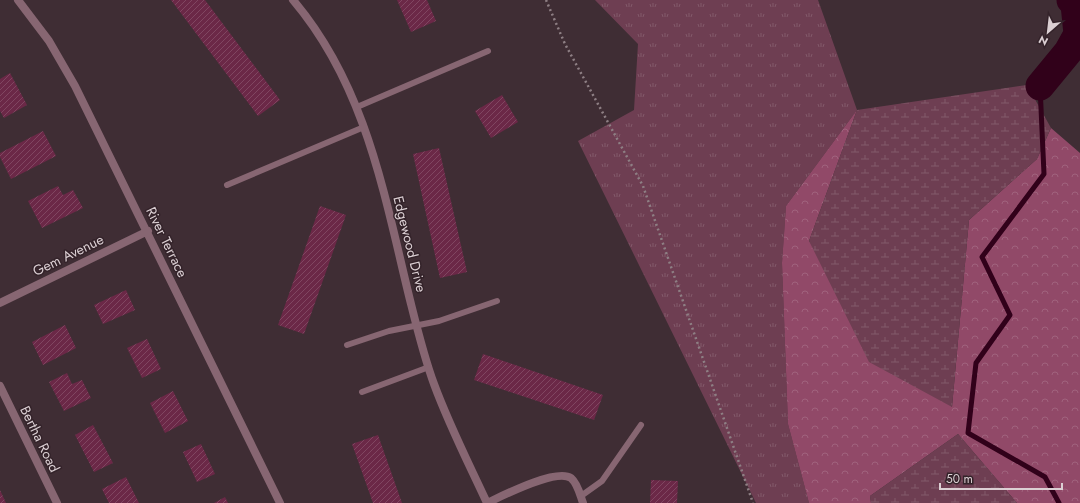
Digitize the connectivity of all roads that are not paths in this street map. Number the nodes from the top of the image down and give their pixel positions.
1 (18, 0) edge
2 (292, 0) edge
3 (488, 51) dead end
4 (357, 106) junction
5 (364, 127) junction
6 (226, 185) dead end
7 (148, 231) junction
8 (497, 301) dead end
9 (0, 303) edge
10 (417, 325) junction
11 (347, 345) dead end
12 (429, 367) junction
13 (0, 386) edge
14 (362, 392) dead end
15 (641, 425) dead end
16 (582, 500) edge
17 (56, 503) edge
18 (280, 503) edge
19 (487, 503) edge

1 - 7 street, River Terrace
2 - 4 street, Edgewood Drive
3 - 4 lane
4 - 5 street, Edgewood Drive
5 - 6 lane
5 - 10 street, Edgewood Drive
7 - 9 street, Gem Avenue
7 - 18 street, River Terrace
8 - 10 lane
10 - 11 lane
10 - 12 street, Edgewood Drive
12 - 14 lane
12 - 19 street, Edgewood Drive
13 - 17 street, Bertha Road
15 - 16 lane
16 - 19 street, Edgewood Drive

